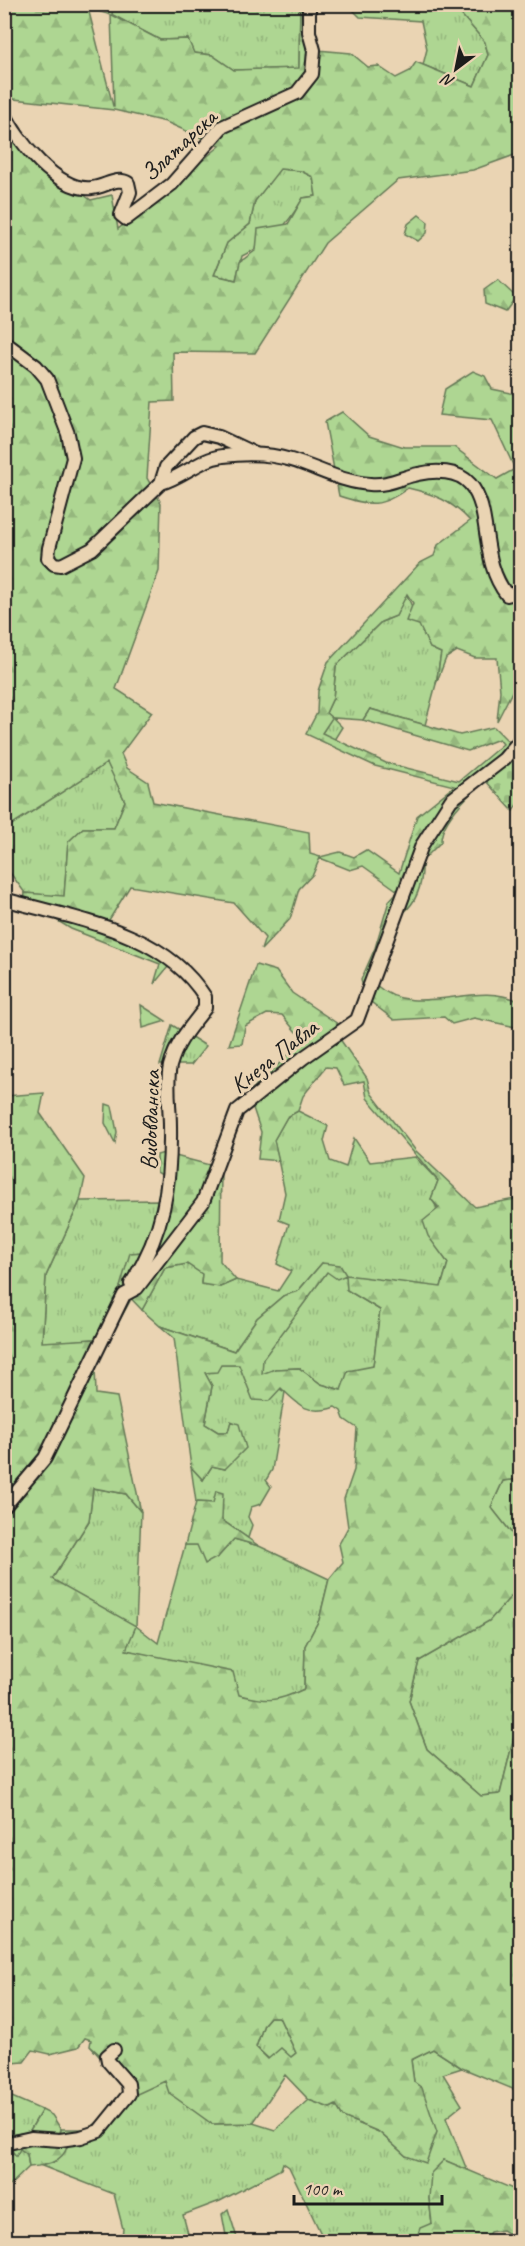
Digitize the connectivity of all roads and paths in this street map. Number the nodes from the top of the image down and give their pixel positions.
1 (309, 4) edge
2 (4, 112) edge
3 (4, 342) edge
4 (255, 454) junction
5 (161, 483) junction
6 (520, 592) edge
7 (520, 740) edge
8 (4, 901) edge
9 (124, 1295) junction
10 (4, 1507) edge
11 (114, 2050) dead end
12 (4, 2144) edge

1 - 2 street, Златарска
3 - 5 street
4 - 5 street
4 - 5 street
4 - 6 street
7 - 9 street, Кнеза Павла
8 - 9 street, Видовданска
9 - 10 street, Кнеза Павла
11 - 12 street

